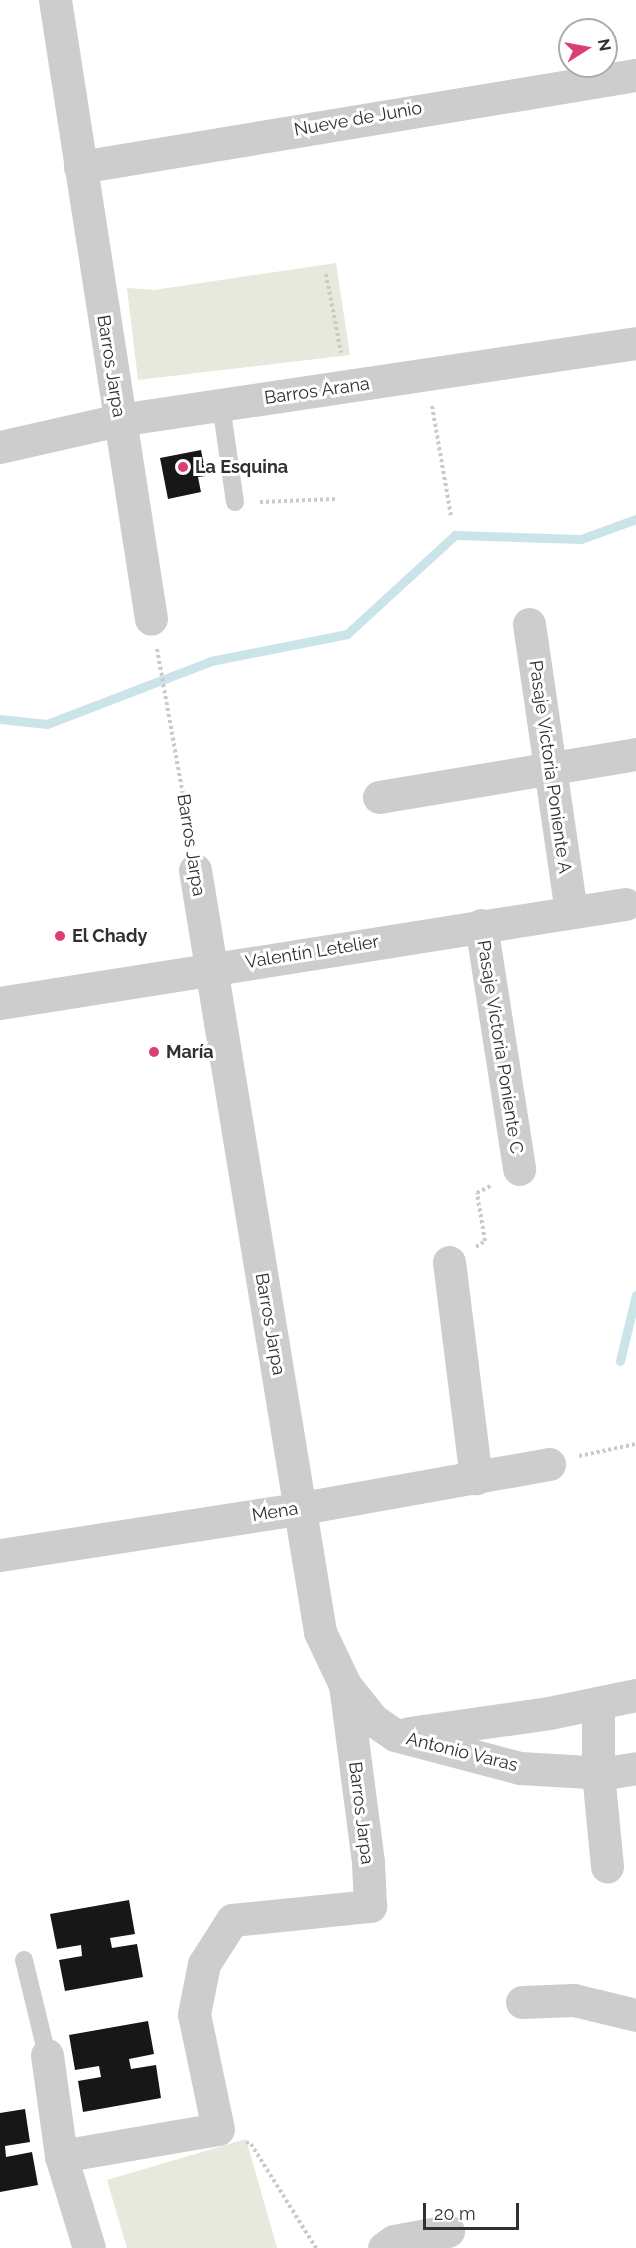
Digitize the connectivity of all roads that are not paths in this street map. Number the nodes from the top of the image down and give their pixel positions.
1 (55, 0) edge
2 (636, 75) edge
3 (80, 167) junction
4 (636, 343) edge
5 (221, 405) junction
6 (119, 420) junction
7 (0, 447) edge
8 (235, 502) road end
9 (152, 619) road end
10 (529, 624) dead end
11 (636, 754) edge
12 (548, 768) junction
13 (379, 797) dead end
14 (195, 870) road end
15 (625, 904) dead end
16 (571, 911) junction
17 (481, 925) junction
18 (210, 969) junction
19 (0, 1003) edge
20 (519, 1169) road end
21 (449, 1262) road end
22 (549, 1464) road end
23 (476, 1478) junction
24 (302, 1508) junction
25 (0, 1554) edge
26 (345, 1685) junction
27 (636, 1695) edge
28 (597, 1703) junction
29 (395, 1735) junction
30 (636, 1768) edge
31 (598, 1773) junction
32 (607, 1867) dead end
33 (24, 1960) dead end
34 (522, 2002) dead end
35 (636, 2015) edge
36 (46, 2055) joint
37 (61, 2156) junction
38 (448, 2231) dead end
39 (89, 2248) edge
40 (384, 2248) edge

1 - 3 street, Barros Jarpa
2 - 3 street, Nueve de Junio
3 - 6 street, Barros Jarpa
4 - 5 street, Barros Arana
5 - 6 street, Barros Arana
5 - 8 lane
6 - 7 street, Barros Arana
6 - 9 street, Barros Jarpa
10 - 12 street, Pasaje Victoria Poniente A
11 - 12 street
12 - 13 street
12 - 16 street, Pasaje Victoria Poniente A
14 - 18 street, Barros Jarpa
15 - 16 street, Valentín Letelier
16 - 17 street, Valentín Letelier
17 - 18 street, Valentín Letelier
17 - 20 street, Pasaje Victoria Poniente C
18 - 19 street, Valentín Letelier
18 - 24 street, Barros Jarpa
21 - 23 street
22 - 23 street, Mena
23 - 24 street, Mena
24 - 25 street, Mena
24 - 26 street, Barros Jarpa
26 - 29 street, Barros Jarpa
26 - 37 street, Barros Jarpa
27 - 28 street
28 - 29 street
28 - 31 street
29 - 31 street, Antonio Varas
30 - 31 street, Antonio Varas
31 - 32 street
33 - 36 lane
34 - 35 street
36 - 37 street
37 - 39 street
38 - 40 street

